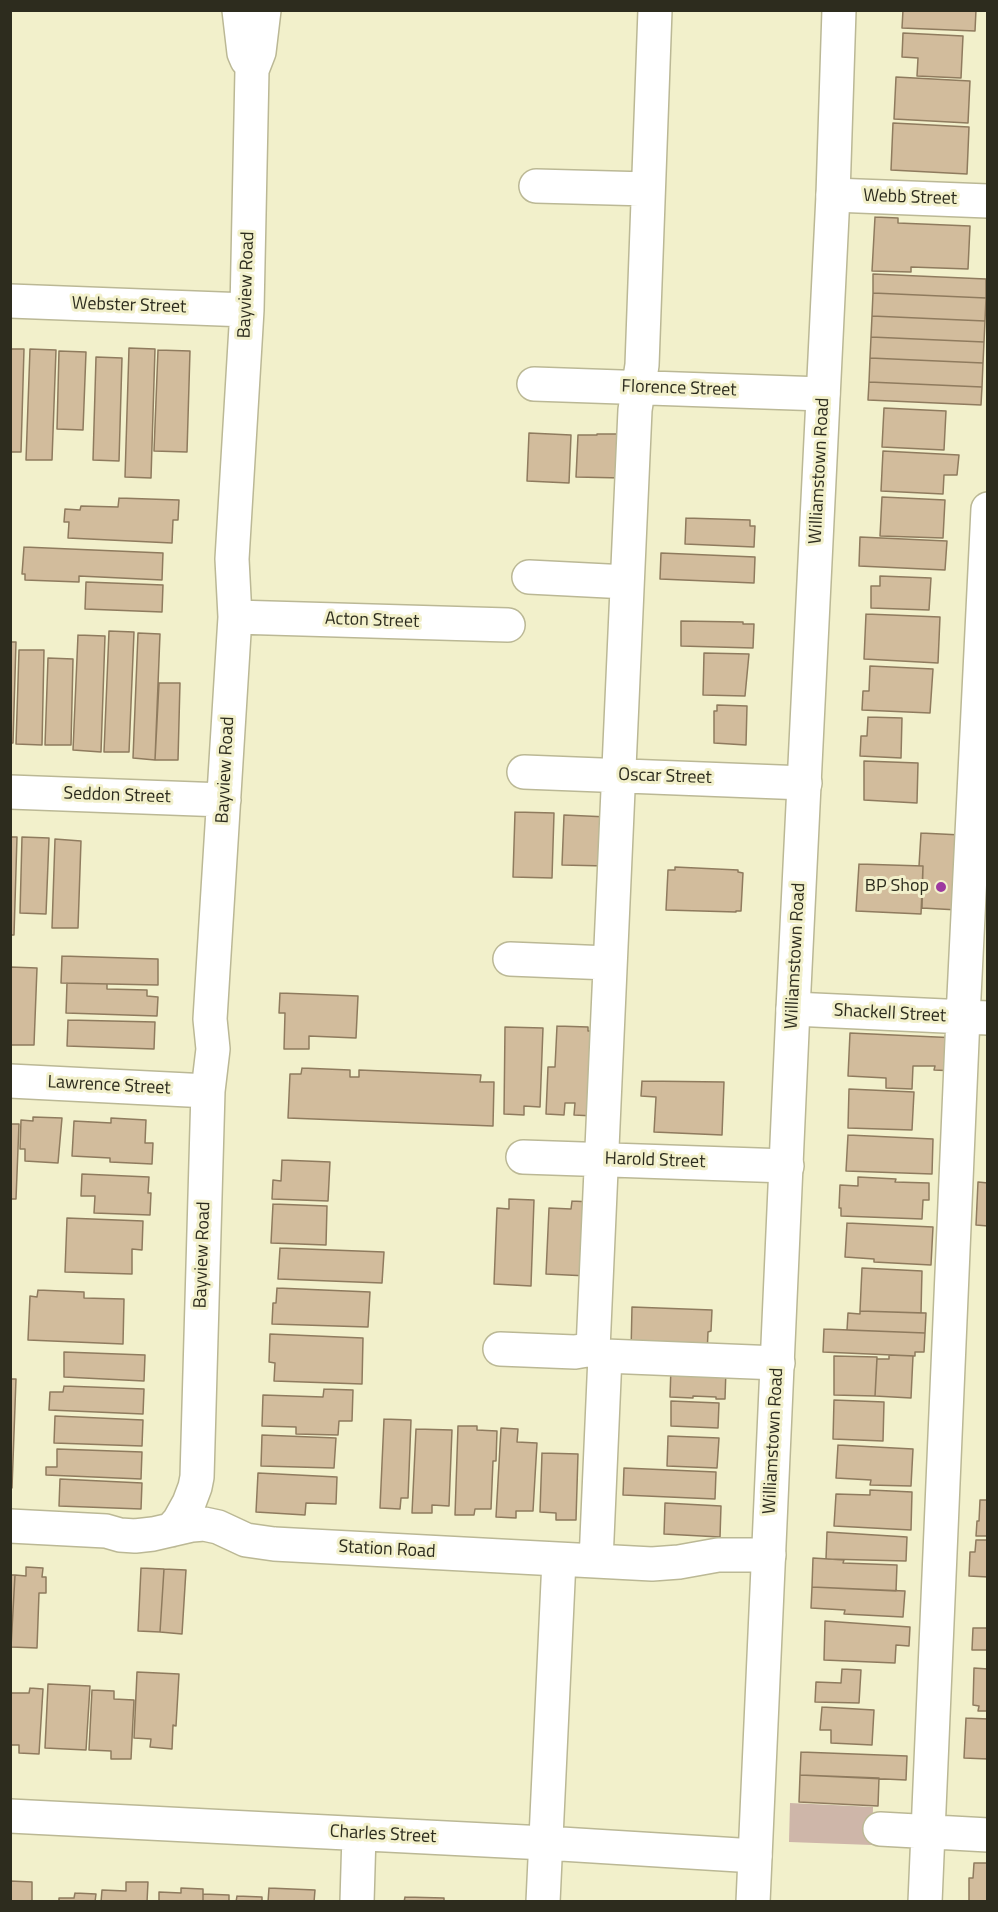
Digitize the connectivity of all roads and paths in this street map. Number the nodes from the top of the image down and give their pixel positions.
1 (239, 10) edge
2 (264, 10) edge
3 (655, 10) edge
4 (839, 10) edge
5 (252, 70) junction
6 (536, 186) dead end
7 (648, 189) junction
8 (833, 195) junction
9 (987, 201) edge
10 (10, 301) edge
11 (247, 310) junction
12 (534, 384) dead end
13 (639, 388) junction
14 (823, 394) junction
15 (987, 508) edge
16 (529, 577) dead end
17 (627, 582) junction
18 (235, 617) junction
19 (508, 625) dead end
20 (524, 772) dead end
21 (618, 776) junction
22 (805, 783) junction
23 (10, 792) edge
24 (224, 800) junction
25 (510, 959) dead end
26 (609, 963) junction
27 (793, 1009) junction
28 (975, 1018) edge
29 (10, 1081) edge
30 (208, 1090) junction
31 (523, 1157) dead end
32 (601, 1160) junction
33 (787, 1166) junction
34 (500, 1349) dead end
35 (599, 1352) junction
36 (778, 1363) junction
37 (197, 1469) junction
38 (10, 1526) edge
39 (221, 1528) junction
40 (171, 1530) junction
41 (769, 1555) junction
42 (559, 1560) junction
43 (596, 1561) junction
44 (10, 1816) edge
45 (880, 1830) dead end
46 (928, 1832) junction
47 (359, 1834) junction
48 (987, 1835) edge
49 (545, 1843) junction
50 (755, 1856) junction
51 (357, 1902) edge
52 (543, 1902) edge
53 (753, 1902) edge
54 (925, 1902) edge

1 - 5 street, Bayview Road
2 - 5 street, Bayview Road
3 - 7 street
4 - 8 street, Williamstown Road
5 - 11 street, Bayview Road
6 - 7 street
7 - 13 street
8 - 9 street, Webb Street
8 - 14 street, Williamstown Road
10 - 11 street, Webster Street
11 - 18 street, Bayview Road
12 - 13 street, Florence Street
13 - 14 street, Florence Street
13 - 17 street
14 - 22 street, Williamstown Road
15 - 28 street
16 - 17 street
17 - 21 street
18 - 19 street, Acton Street
18 - 24 street, Bayview Road
20 - 21 street, Oscar Street
21 - 22 street, Oscar Street
21 - 26 street
22 - 27 street, Williamstown Road
23 - 24 street, Seddon Street
24 - 30 street, Bayview Road
25 - 26 street
26 - 32 street
27 - 28 street, Shackell Street
27 - 33 street, Williamstown Road
28 - 46 street
29 - 30 street, Lawrence Street
30 - 37 street, Bayview Road
31 - 32 street, Harold Street
32 - 33 street, Harold Street
32 - 35 street
33 - 36 street, Williamstown Road
34 - 35 street
35 - 36 street
35 - 43 street
36 - 41 street, Williamstown Road
37 - 39 street, Bayview Road
37 - 40 street, Bayview Road
38 - 40 street, Station Road
39 - 40 street, Station Road
39 - 42 street, Station Road
41 - 43 street, Station Road
41 - 50 street, Williamstown Road
42 - 43 street, Station Road
42 - 49 street
44 - 47 street, Charles Street
45 - 46 street
46 - 48 street
46 - 54 street
47 - 49 street, Charles Street
47 - 51 street
49 - 50 street, Charles Street
49 - 52 street
50 - 53 street, Williamstown Road

